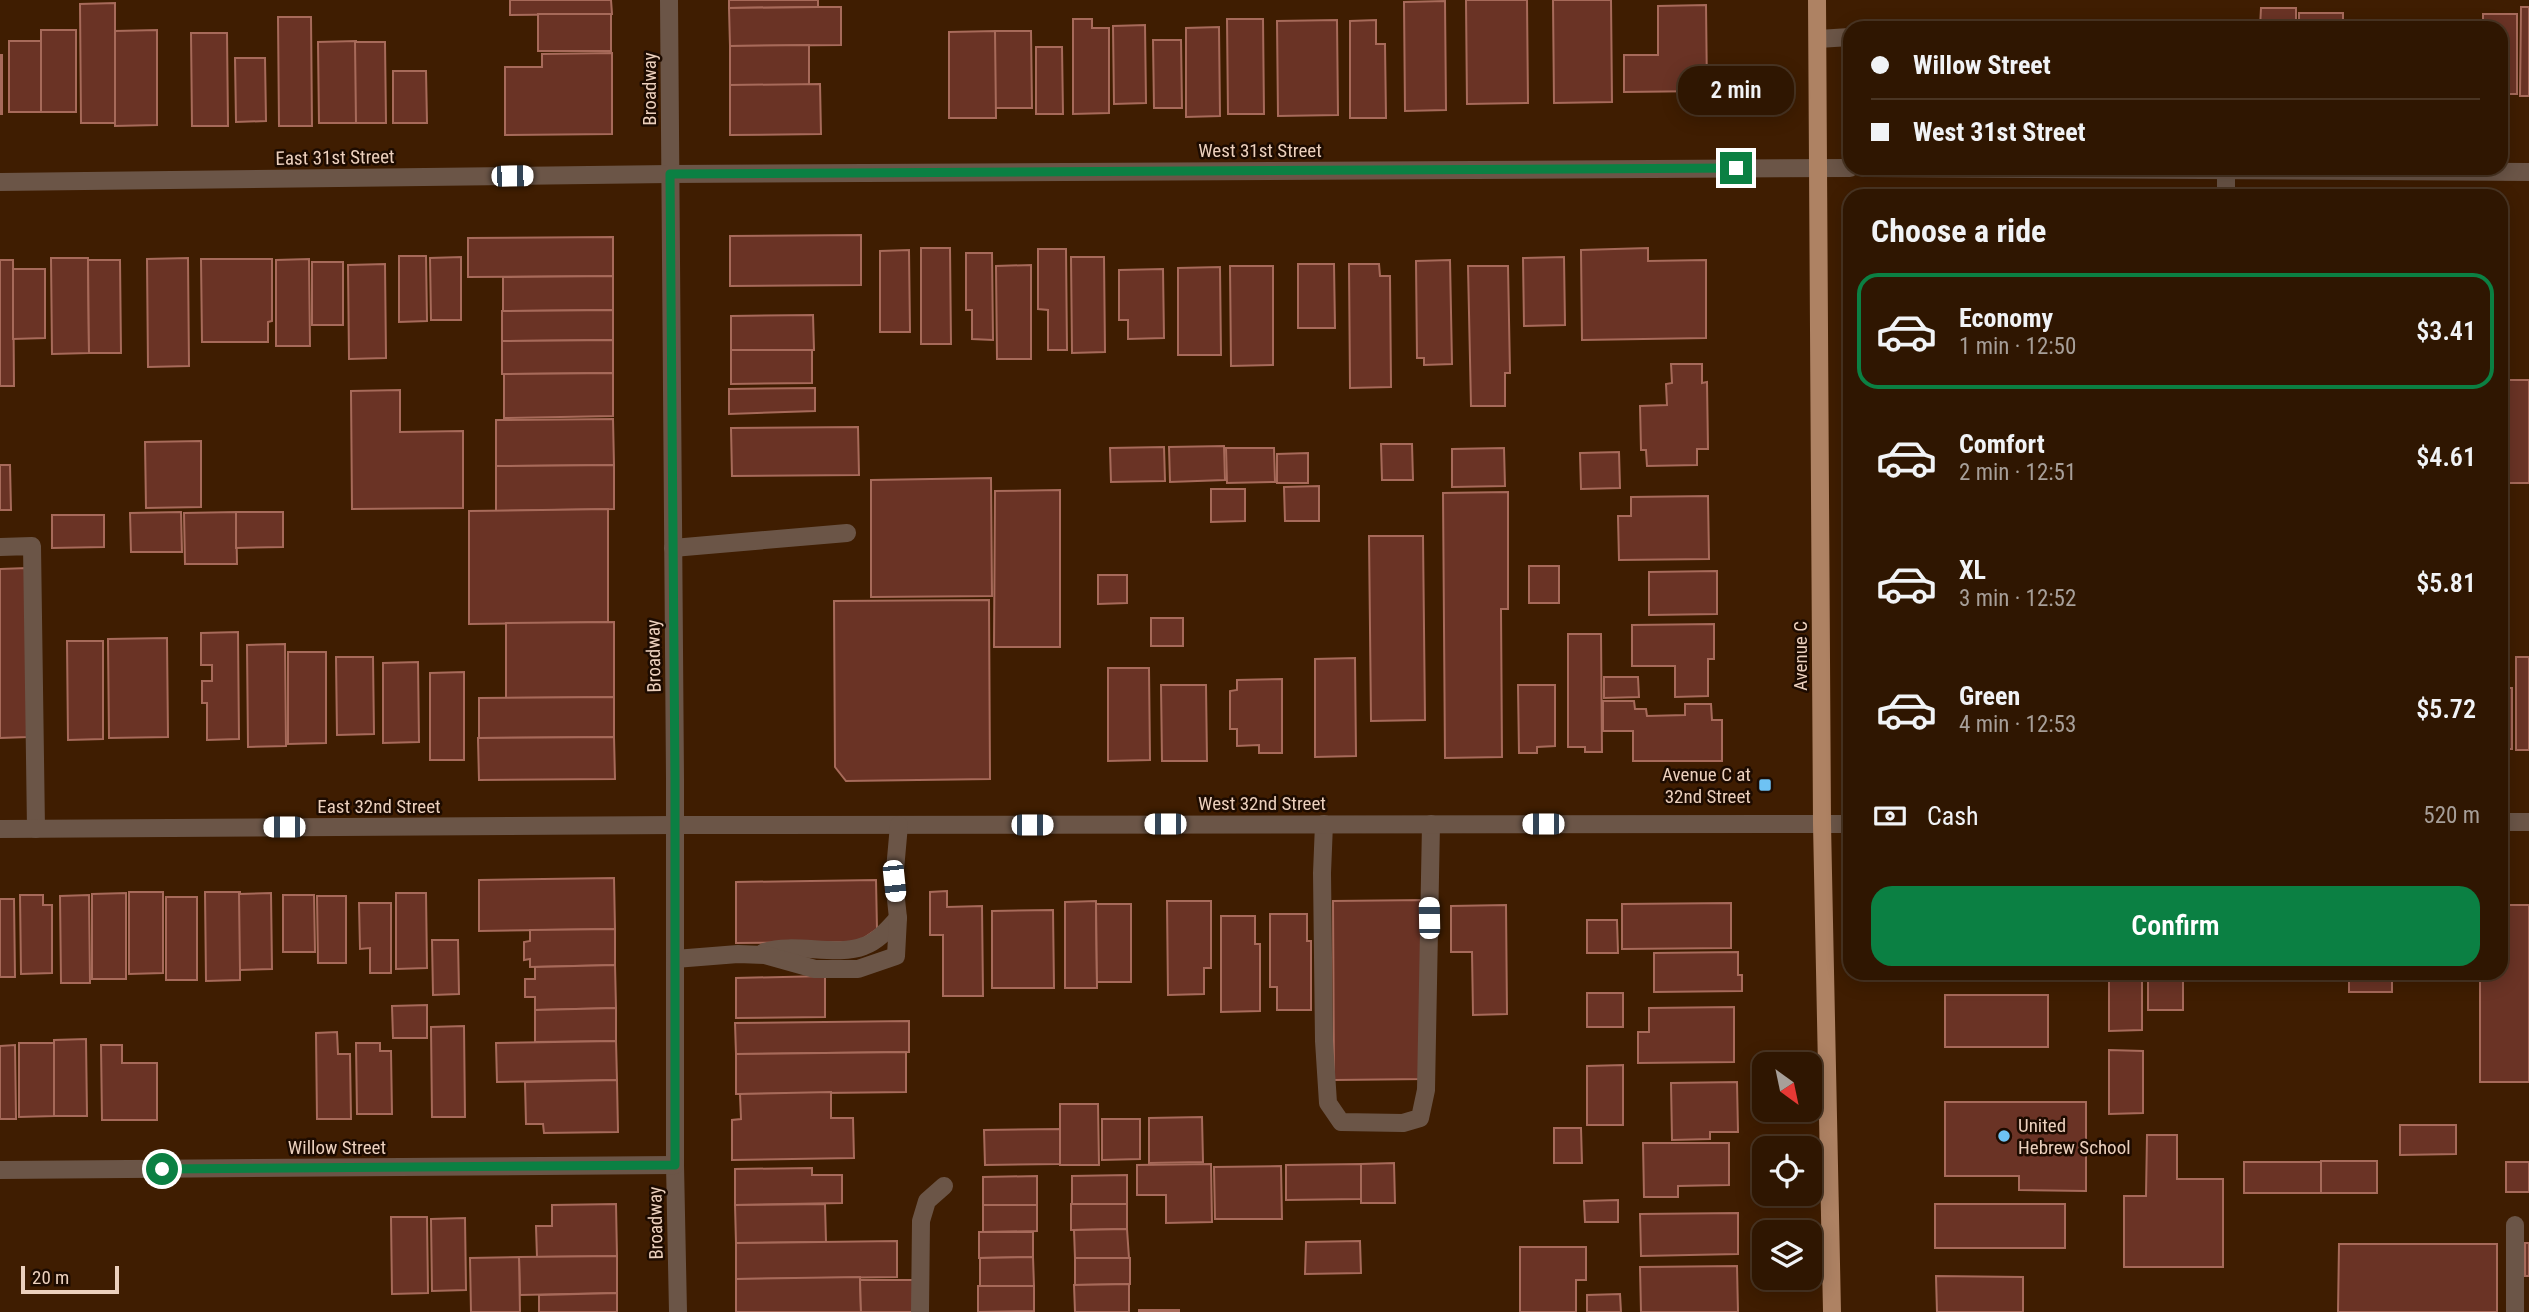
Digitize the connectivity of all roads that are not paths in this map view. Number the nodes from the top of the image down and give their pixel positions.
1 (669, 0) edge
2 (1818, 0) edge
3 (1843, 37) edge
4 (1818, 39) junction
5 (1818, 168) junction
6 (1843, 168) edge
7 (2508, 172) edge
8 (2529, 172) edge
9 (670, 174) junction
10 (0, 182) edge
11 (848, 533) dead end
12 (0, 547) edge
13 (673, 548) junction
14 (2508, 822) edge
15 (2529, 822) edge
16 (1324, 824) junction
17 (1431, 824) junction
18 (1822, 824) junction
19 (1843, 824) edge
20 (675, 825) junction
21 (899, 825) junction
22 (0, 829) edge
23 (36, 829) junction
24 (898, 918) junction
25 (754, 955) junction
26 (675, 959) junction
27 (675, 1165) junction
28 (0, 1170) edge
29 (944, 1186) dead end
30 (2515, 1225) dead end
31 (678, 1312) edge
32 (920, 1312) edge
33 (1832, 1312) edge
34 (2515, 1312) edge

1 - 9 street, Broadway
2 - 4 main road, Avenue C
3 - 4 street
4 - 5 main road, Avenue C
5 - 6 street, West 31st Street
5 - 9 street, West 31st Street
5 - 18 main road, Avenue C
7 - 8 street
9 - 10 street, East 31st Street
9 - 13 street, Broadway
11 - 13 street
12 - 23 street
13 - 20 street, Broadway
14 - 15 street
16 - 17 street, West 32nd Street
16 - 17 street
16 - 21 street, West 32nd Street
17 - 18 street, West 32nd Street
18 - 19 street, West 32nd Street
18 - 33 main road, Avenue C
20 - 21 street, West 32nd Street
20 - 23 street, East 32nd Street
20 - 26 street, Broadway
21 - 24 street
22 - 23 street, East 32nd Street
24 - 25 street
24 - 25 street
25 - 26 street
26 - 27 street, Broadway
27 - 28 street, Willow Street
27 - 31 street, Broadway
29 - 32 street
30 - 34 street

